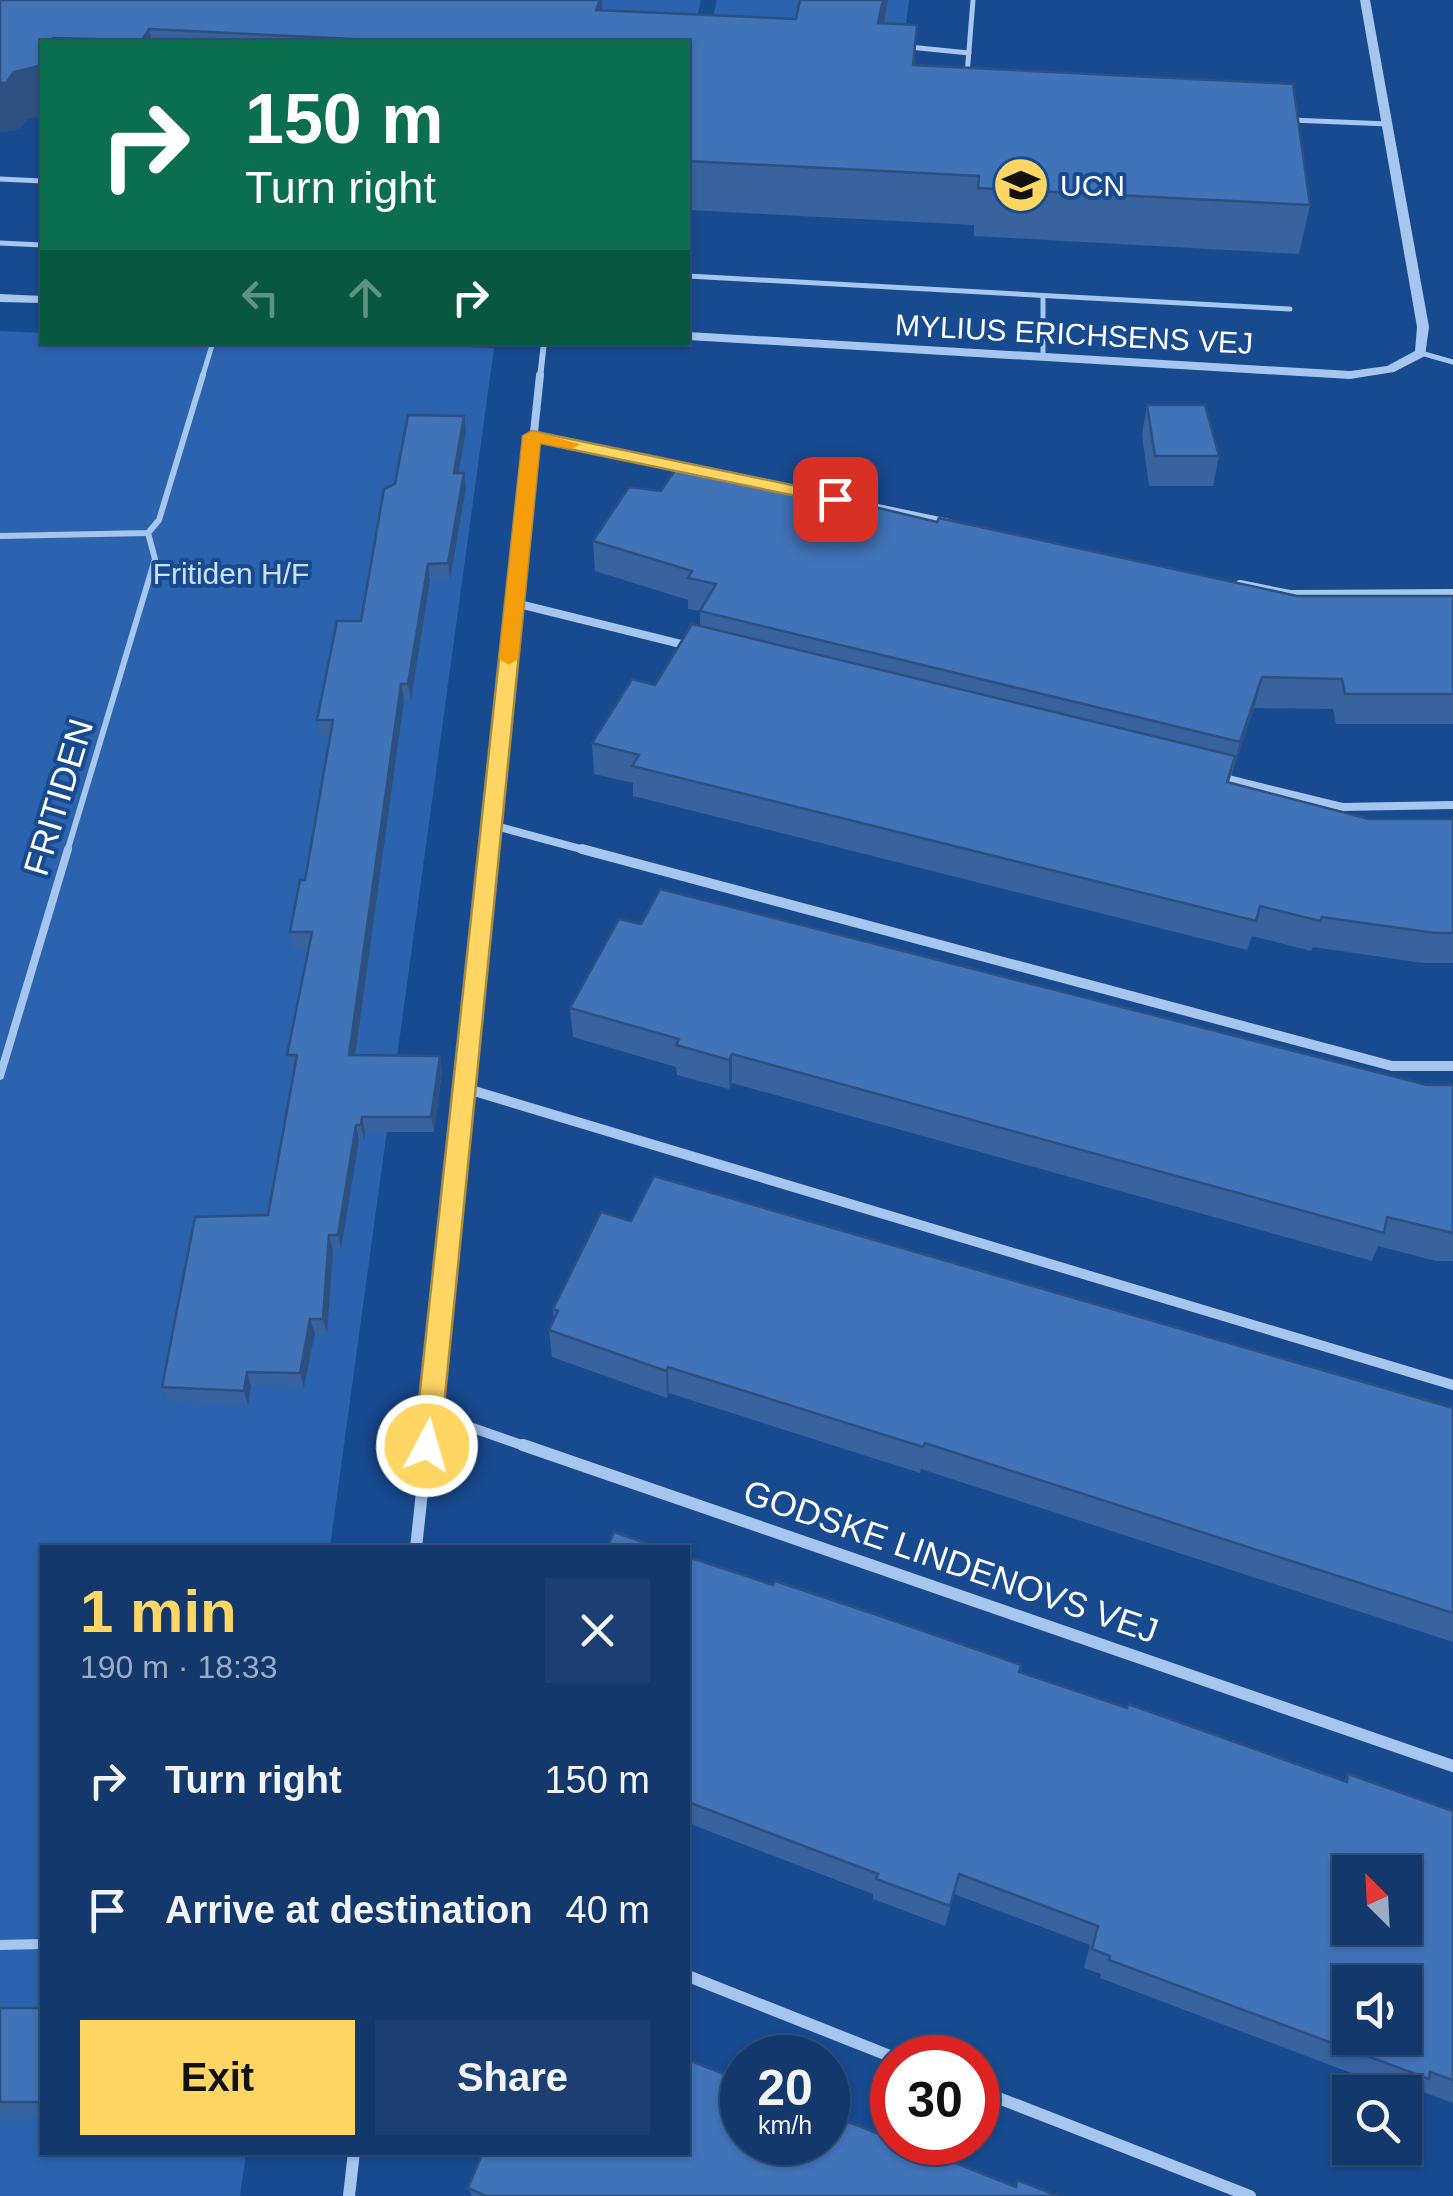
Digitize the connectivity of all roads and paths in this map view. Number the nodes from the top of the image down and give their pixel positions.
1 (973, 0) edge
2 (1365, 0) edge
3 (893, 44) edge
4 (969, 53) junction
5 (966, 86) edge
6 (1273, 119) edge
7 (1388, 124) junction
8 (0, 179) edge
9 (40, 181) edge
10 (0, 243) edge
11 (40, 245) edge
12 (690, 276) edge
13 (1043, 296) junction
14 (0, 298) edge
15 (40, 300) edge
16 (1290, 309) dead end
17 (690, 336) edge
18 (212, 345) edge
19 (544, 345) edge
20 (1421, 354) junction
21 (1042, 357) junction
22 (1453, 362) edge
23 (532, 436) junction
24 (765, 484) edge
25 (862, 505) edge
26 (960, 525) edge
27 (148, 533) junction
28 (0, 536) edge
29 (1232, 582) edge
30 (1453, 592) edge
31 (515, 603) junction
32 (707, 650) edge
33 (1207, 774) edge
34 (1453, 805) edge
35 (492, 825) junction
36 (1453, 1066) edge
37 (0, 1076) edge
38 (464, 1088) junction
39 (1453, 1384) edge
40 (430, 1413) junction
41 (416, 1545) edge
42 (1453, 1766) edge
43 (40, 1944) edge
44 (0, 1945) edge
45 (690, 1977) edge
46 (870, 2048) edge
47 (1000, 2099) edge
48 (354, 2155) edge
49 (349, 2196) edge
50 (1250, 2196) edge

1 - 4 lane
2 - 7 street
3 - 4 lane
4 - 5 lane
6 - 7 lane
7 - 20 street
8 - 9 lane
10 - 11 lane
12 - 13 lane
13 - 16 lane
13 - 21 lane
14 - 15 street
17 - 21 street, MYLIUS ERICHSENS VEJ
18 - 27 lane, FRITIDEN
19 - 23 street
20 - 21 street, MYLIUS ERICHSENS VEJ
20 - 22 lane
23 - 24 street
23 - 31 street
25 - 26 street
27 - 28 lane
27 - 37 lane, FRITIDEN
29 - 30 street
31 - 32 street
31 - 35 street
33 - 34 street
35 - 36 street
35 - 38 street
38 - 39 street
38 - 40 street
40 - 41 street
40 - 42 street, GODSKE LINDENOVS VEJ
43 - 44 lane
45 - 46 street
47 - 50 street
48 - 49 street

